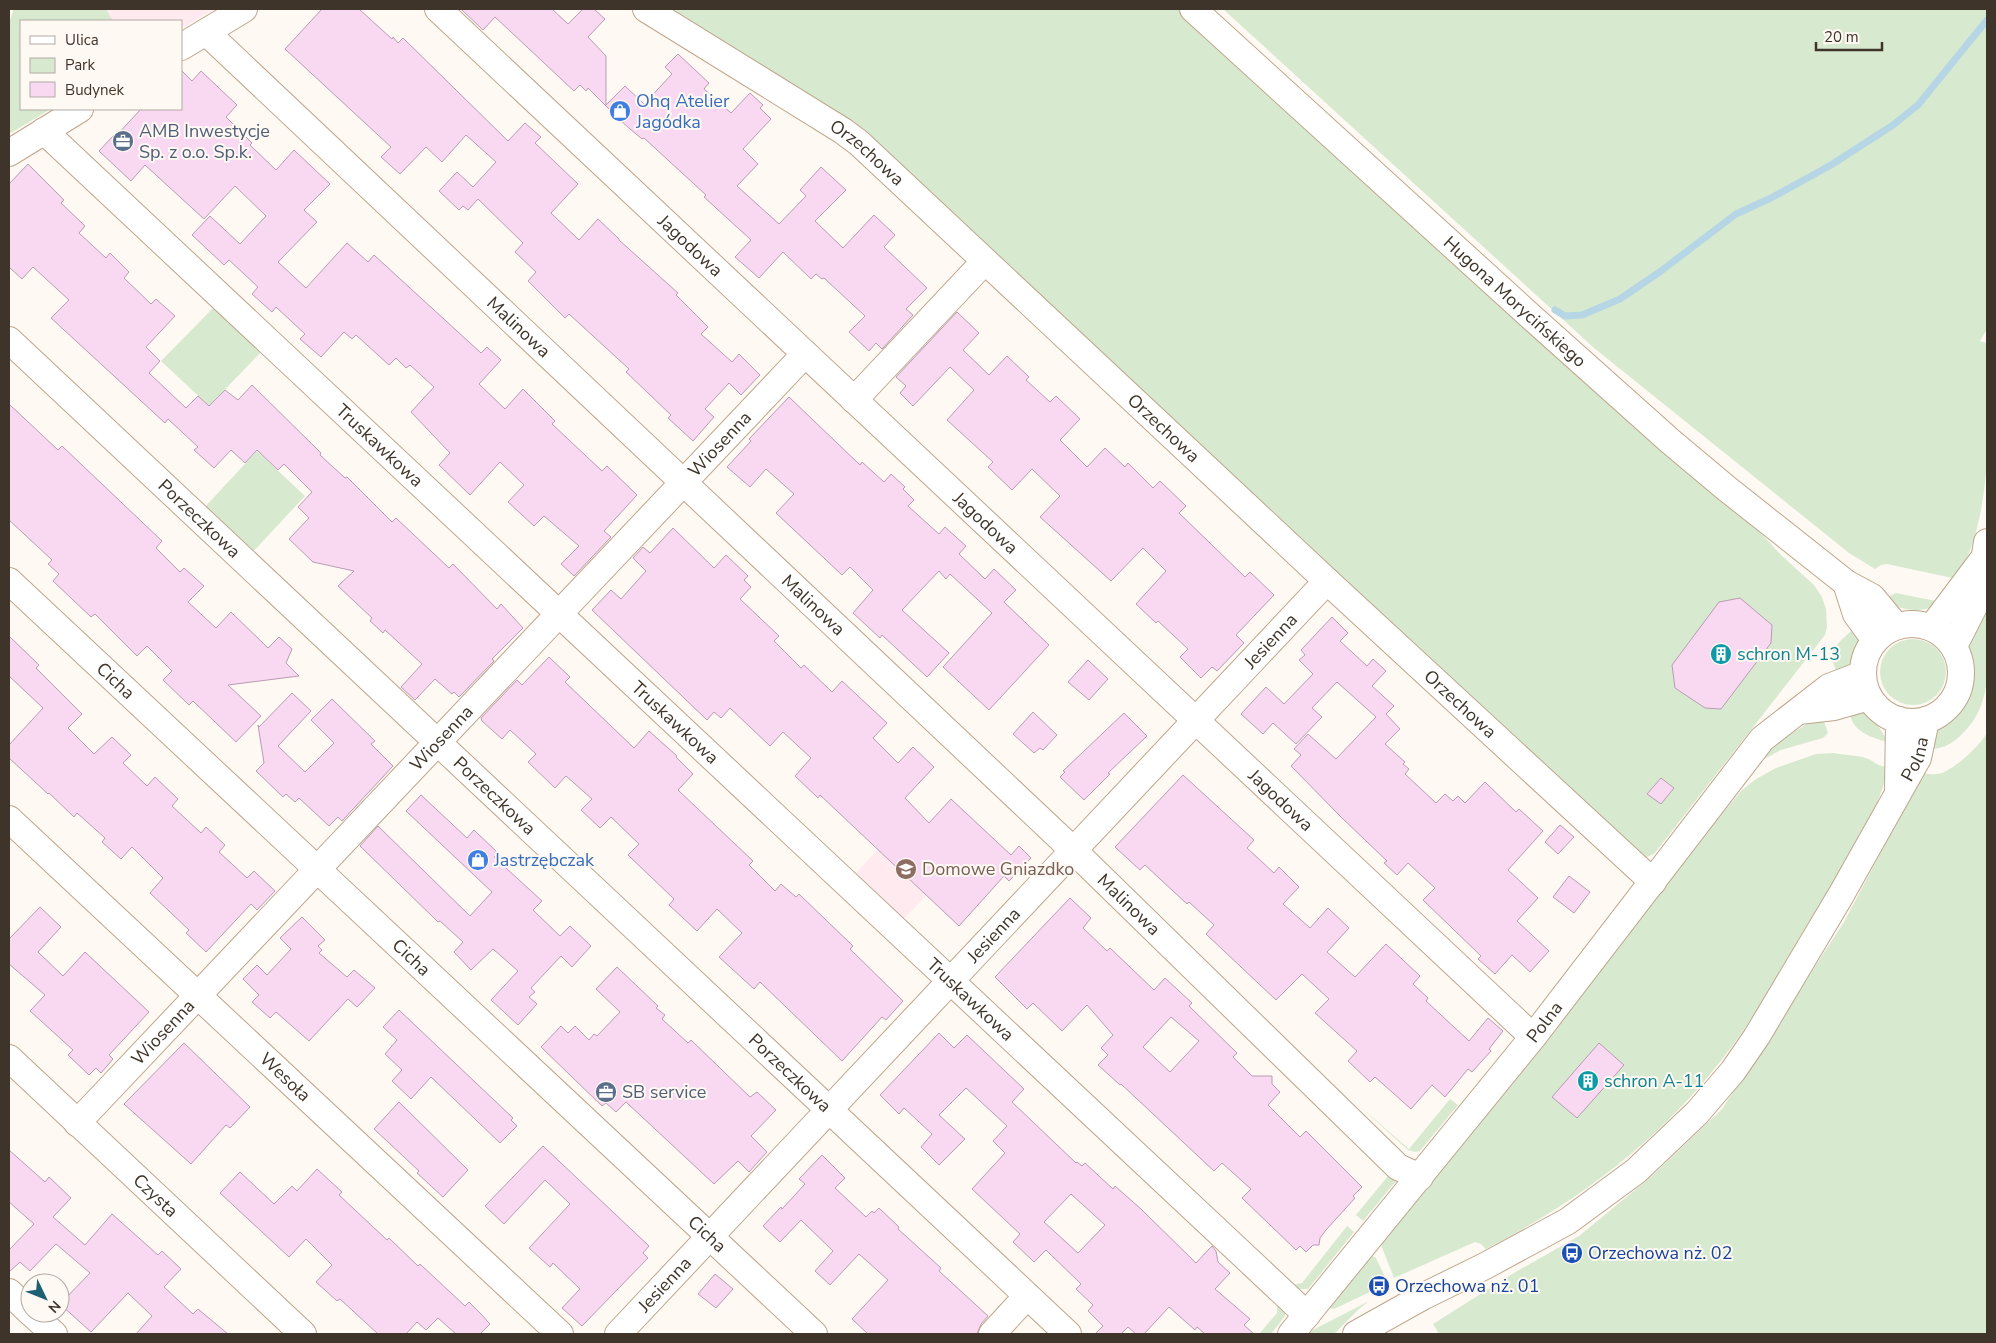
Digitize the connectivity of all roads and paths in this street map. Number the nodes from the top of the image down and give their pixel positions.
1 (244, 9) edge
2 (438, 9) edge
3 (646, 9) edge
4 (1193, 9) edge
5 (206, 32) junction
6 (182, 46) edge
7 (78, 110) edge
8 (44, 131) junction
9 (9, 153) edge
10 (984, 262) junction
11 (9, 340) edge
12 (805, 354) junction
13 (854, 400) junction
14 (684, 482) junction
15 (1986, 549) edge
16 (9, 581) edge
17 (1327, 582) junction
18 (559, 614) junction
19 (1932, 627) junction
20 (1886, 633) junction
21 (1954, 646) junction
22 (1866, 685) junction
23 (1899, 720) junction
24 (1926, 720) junction
25 (1196, 721) junction
26 (437, 743) junction
27 (1898, 794) junction
28 (9, 819) edge
29 (1074, 851) junction
30 (317, 869) junction
31 (1653, 882) junction
32 (951, 982) junction
33 (198, 996) junction
34 (1533, 1037) junction
35 (9, 1058) edge
36 (830, 1111) junction
37 (77, 1123) junction
38 (1420, 1177) junction
39 (710, 1236) junction
40 (9, 1292) edge
41 (1027, 1296) junction
42 (20, 1303) edge
43 (41, 1323) edge
44 (1299, 1325) edge
45 (54, 1334) edge
46 (303, 1334) edge
47 (560, 1334) edge
48 (618, 1334) edge
49 (814, 1334) edge
50 (992, 1334) edge
51 (1068, 1334) edge
52 (1356, 1334) edge

1 - 5 street
2 - 12 street, Jagodowa
3 - 10 street, Orzechowa
4 - 20 street, Hugona Morycińskiego
5 - 6 street
5 - 14 street, Malinowa
7 - 8 street
8 - 9 street
8 - 18 street, Truskawkowa
10 - 13 street
10 - 17 street, Orzechowa
11 - 26 street, Porzeczkowa
12 - 13 street, Jagodowa
12 - 14 street, Wiosenna
13 - 25 street, Jagodowa
14 - 18 street, Wiosenna
14 - 29 street, Malinowa
15 - 19 street
15 - 21 street
16 - 30 street, Cicha
17 - 25 street, Jesienna
17 - 31 street, Orzechowa
18 - 26 street, Wiosenna
18 - 32 street, Truskawkowa
19 - 20 street
19 - 21 street
20 - 22 street
21 - 24 street
22 - 23 street
22 - 31 street, Polna
23 - 24 street
23 - 27 street, Polna
24 - 27 street, Polna
25 - 29 street, Jesienna
25 - 34 street, Jagodowa
26 - 30 street, Wiosenna
26 - 36 street, Porzeczkowa
27 - 52 street, Polna
28 - 33 street, Wesoła
29 - 32 street, Jesienna
29 - 38 street, Malinowa
30 - 33 street, Wiosenna
30 - 39 street, Cicha
31 - 34 street, Polna
32 - 36 street, Jesienna
32 - 44 street, Truskawkowa
33 - 37 street, Wiosenna
33 - 47 street, Wesoła
34 - 38 street, Polna
35 - 37 street, Czysta
36 - 39 street, Jesienna
36 - 41 street, Porzeczkowa
37 - 46 street, Czysta
38 - 44 street, Polna
39 - 48 street, Jesienna
39 - 49 street, Cicha
40 - 42 street
41 - 50 street
41 - 51 street, Porzeczkowa
43 - 45 street

